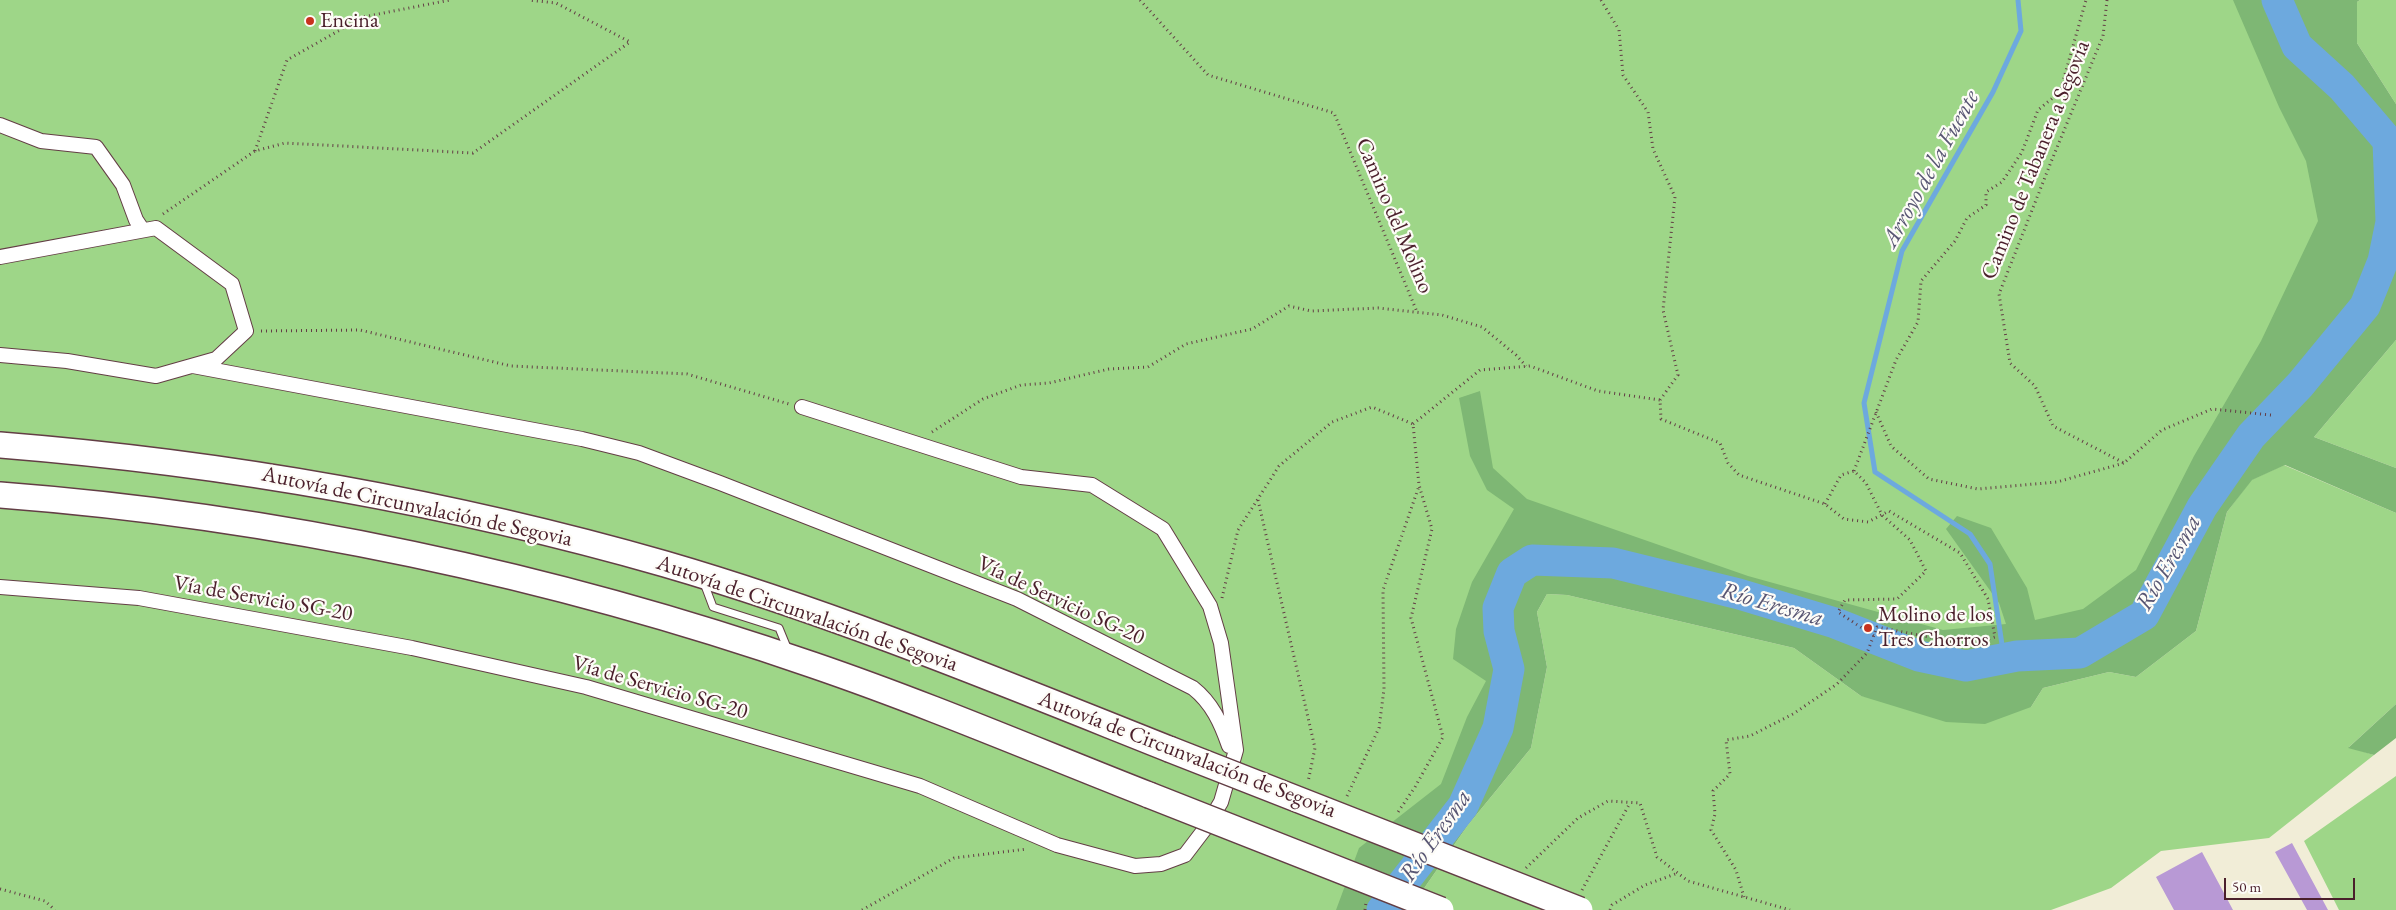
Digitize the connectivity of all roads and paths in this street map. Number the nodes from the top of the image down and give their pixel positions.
1 (450, 0) edge
2 (528, 0) edge
3 (1140, 0) edge
4 (1602, 0) edge
5 (2086, 0) edge
6 (2107, 0) edge
7 (0, 126) edge
8 (255, 151) junction
9 (142, 229) junction
10 (0, 257) edge
11 (1417, 312) junction
12 (246, 331) junction
13 (0, 355) edge
14 (193, 366) junction
15 (1526, 366) junction
16 (1660, 400) junction
17 (802, 407) joint
18 (1876, 412) junction
19 (2271, 415) dead end
20 (1413, 424) junction
21 (914, 443) junction
22 (0, 445) edge
23 (2124, 463) junction
24 (1854, 472) junction
25 (1419, 485) junction
26 (0, 495) edge
27 (1258, 500) junction
28 (1825, 504) junction
29 (1882, 515) junction
30 (702, 576) junction
31 (0, 586) edge
32 (1216, 626) junction
33 (1874, 636) junction
34 (790, 658) junction
35 (1233, 760) junction
36 (1307, 786) dead end
37 (1630, 803) junction
38 (1343, 804) dead end
39 (1393, 819) dead end
40 (1058, 845) junction
41 (1525, 869) dead end
42 (1679, 873) junction
43 (0, 889) edge
44 (1366, 893) dead end
45 (1744, 897) junction
46 (1580, 902) edge
47 (55, 910) edge
48 (862, 910) edge
49 (1366, 910) edge
50 (1441, 910) edge
51 (1610, 910) edge
52 (1790, 910) edge

1 - 8 path
2 - 8 path
3 - 11 path, Camino del Molino
4 - 16 path
5 - 18 path
6 - 23 path, Camino de Tabanera a Segovia
7 - 9 street
8 - 9 path
9 - 10 street
9 - 12 street
11 - 15 path, Camino del Molino
11 - 21 path
12 - 14 street, Vía de Servicio SG-20
12 - 17 path
13 - 14 street, Vía de Servicio SG-20
14 - 35 street, Vía de Servicio SG-20
15 - 16 path, Camino del Molino
15 - 20 path
16 - 28 path
17 - 21 street, Vía de Servicio SG-20
18 - 23 path
18 - 24 path
19 - 23 path
20 - 25 path
20 - 27 path
21 - 32 street, Vía de Servicio SG-20
22 - 30 highway, Autovía de Circunvalación de Segovia
24 - 28 path
24 - 29 path
25 - 38 path
25 - 39 path
26 - 34 highway, Autovía de Circunvalación de Segovia
27 - 32 path
27 - 36 path
28 - 29 path
29 - 33 path
29 - 33 path
30 - 34 lane
30 - 46 highway, Autovía de Circunvalación de Segovia, bridge
31 - 40 street, Vía de Servicio SG-20
32 - 35 street, Vía de Servicio SG-20
33 - 45 path
34 - 50 highway, Autovía de Circunvalación de Segovia, bridge
35 - 40 street, Vía de Servicio SG-20
37 - 41 path
37 - 42 path
37 - 46 path
40 - 48 path
42 - 45 path
42 - 51 path
43 - 47 path
44 - 49 path
45 - 52 path

